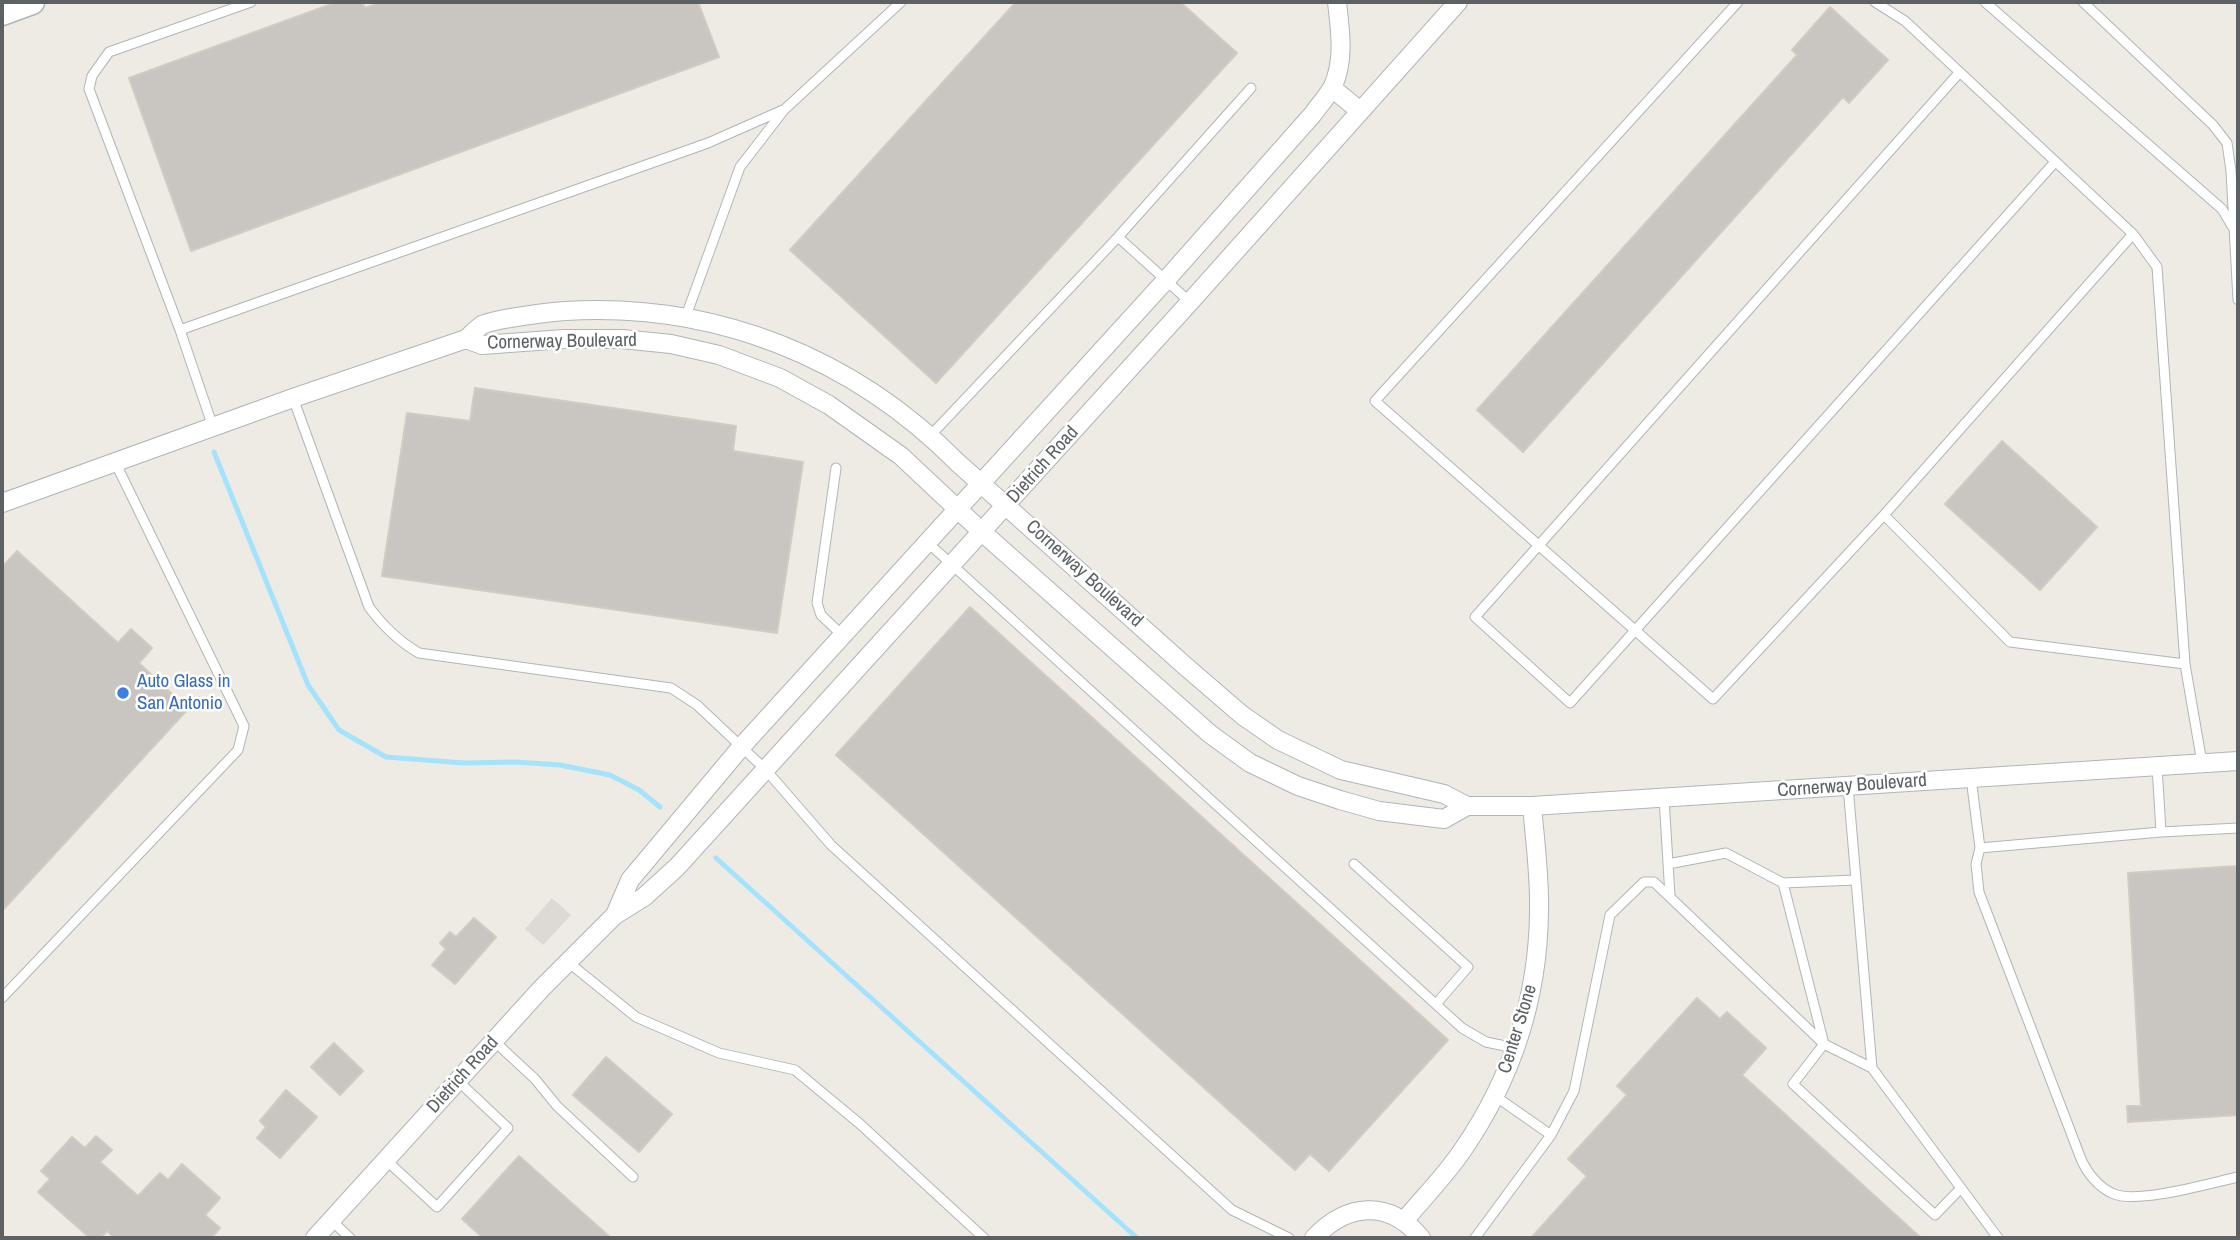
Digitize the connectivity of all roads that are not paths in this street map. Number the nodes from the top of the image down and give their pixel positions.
1 (32, 2) edge
2 (251, 2) edge
3 (901, 2) edge
4 (1337, 2) edge
5 (1458, 2) edge
6 (1738, 2) edge
7 (1875, 2) edge
8 (1985, 2) edge
9 (2083, 2) edge
10 (2, 13) edge
11 (1959, 73) junction
12 (1251, 88) dead end
13 (1332, 88) junction
14 (785, 109) junction
15 (1360, 111) junction
16 (2055, 163) junction
17 (2233, 227) junction
18 (2133, 234) junction
19 (1118, 237) junction
20 (1166, 281) junction
21 (2238, 300) edge
22 (1190, 302) junction
23 (686, 316) junction
24 (180, 330) junction
25 (466, 339) junction
26 (293, 398) junction
27 (213, 427) junction
28 (931, 435) junction
29 (115, 462) junction
30 (836, 468) dead end
31 (981, 483) junction
32 (2, 503) edge
33 (1007, 506) junction
34 (956, 509) junction
35 (1884, 516) junction
36 (982, 532) junction
37 (927, 542) junction
38 (1540, 546) junction
39 (952, 565) junction
40 (1635, 630) junction
41 (842, 635) junction
42 (2185, 664) junction
43 (742, 746) junction
44 (2238, 761) edge
45 (2202, 763) junction
46 (2157, 766) junction
47 (766, 770) junction
48 (1971, 778) junction
49 (1848, 786) junction
50 (1664, 798) junction
51 (1466, 806) junction
52 (1532, 806) junction
53 (2238, 828) edge
54 (2161, 832) junction
55 (1980, 848) junction
56 (1354, 864) dead end
57 (1668, 864) junction
58 (1856, 880) junction
59 (1783, 883) junction
60 (1670, 896) junction
61 (615, 915) junction
62 (568, 962) junction
63 (2, 998) edge
64 (1436, 1004) junction
65 (494, 1041) junction
66 (1824, 1044) junction
67 (1515, 1048) junction
68 (1872, 1068) junction
69 (458, 1081) junction
70 (1495, 1096) junction
71 (1551, 1135) junction
72 (386, 1160) junction
73 (633, 1177) dead end
74 (2238, 1177) edge
75 (1961, 1188) junction
76 (331, 1220) junction
77 (1405, 1221) junction
78 (315, 1238) edge
79 (350, 1238) edge
80 (984, 1238) edge
81 (1289, 1238) edge
82 (1314, 1238) edge
83 (1421, 1238) edge
84 (1475, 1238) edge
85 (1998, 1238) edge

1 - 10 main road
2 - 24 lane
3 - 14 lane
4 - 13 street, Dietrich Road
5 - 15 street, Dietrich Road
6 - 38 lane
7 - 11 lane
8 - 17 lane
9 - 17 lane
11 - 16 lane
11 - 38 lane
12 - 19 lane
13 - 15 street
13 - 20 street, Dietrich Road
14 - 23 lane
14 - 24 lane
15 - 22 street, Dietrich Road
16 - 18 lane
16 - 40 lane
17 - 21 lane
18 - 35 lane
18 - 42 lane
19 - 20 lane
19 - 28 lane
20 - 22 lane
20 - 31 street, Dietrich Road
22 - 33 street, Dietrich Road
23 - 25 street, Cornerway Boulevard
23 - 28 street, Cornerway Boulevard
24 - 27 lane
25 - 26 street, Cornerway Boulevard
25 - 34 street, Cornerway Boulevard
26 - 27 street, Cornerway Boulevard
26 - 43 lane
27 - 29 street, Cornerway Boulevard
28 - 31 street, Cornerway Boulevard
29 - 32 street, Cornerway Boulevard
29 - 63 lane
30 - 41 lane
31 - 33 street, Cornerway Boulevard
31 - 34 street, Dietrich Road
33 - 36 street, Dietrich Road
33 - 51 street, Cornerway Boulevard
34 - 36 street, Cornerway Boulevard
34 - 37 street, Dietrich Road
35 - 40 lane
35 - 42 lane
36 - 39 street, Dietrich Road
36 - 51 street, Cornerway Boulevard
37 - 39 lane
37 - 41 street, Dietrich Road
38 - 40 lane
38 - 40 lane
39 - 47 street, Dietrich Road
39 - 64 lane
41 - 43 street, Dietrich Road
42 - 45 lane
43 - 47 lane
43 - 61 street, Dietrich Road
44 - 45 street, Cornerway Boulevard
45 - 46 street, Cornerway Boulevard
46 - 48 street, Cornerway Boulevard
46 - 54 lane
47 - 61 street, Dietrich Road
47 - 81 lane
48 - 49 street, Cornerway Boulevard
48 - 55 lane
49 - 50 street, Cornerway Boulevard
49 - 58 lane
50 - 52 street, Cornerway Boulevard
50 - 57 lane
51 - 52 street, Cornerway Boulevard
52 - 67 street, Center Stone
53 - 54 lane
54 - 55 lane
55 - 74 lane
56 - 64 lane
57 - 59 lane
57 - 60 lane
58 - 59 lane
58 - 68 lane
59 - 66 lane
60 - 66 lane
60 - 71 lane
61 - 62 street, Dietrich Road
62 - 65 street, Dietrich Road
62 - 80 lane
64 - 67 lane
65 - 69 street, Dietrich Road
65 - 73 lane
66 - 68 lane
66 - 75 lane
67 - 70 street, Center Stone
68 - 75 lane
69 - 72 street, Dietrich Road
69 - 72 lane
70 - 71 lane
70 - 77 street, Center Stone
71 - 84 lane
72 - 76 street, Dietrich Road
75 - 85 lane
76 - 78 street, Dietrich Road
76 - 79 lane
77 - 82 street
77 - 83 street

